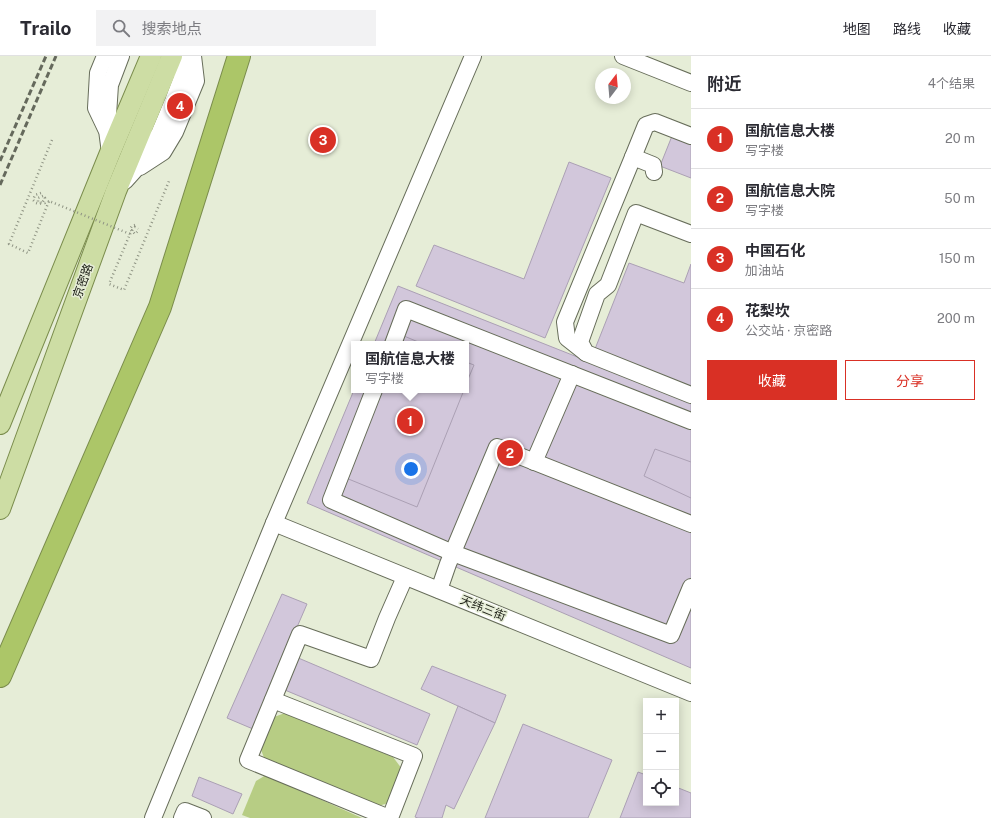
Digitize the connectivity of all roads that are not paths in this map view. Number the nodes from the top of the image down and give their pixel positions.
1 (105, 56) edge
2 (121, 56) edge
3 (151, 56) edge
4 (172, 56) edge
5 (188, 56) edge
6 (193, 56) edge
7 (239, 56) edge
8 (473, 56) edge
9 (623, 56) edge
10 (691, 83) edge
11 (107, 130) junction
12 (691, 136) edge
13 (110, 153) junction
14 (633, 157) junction
15 (134, 171) junction
16 (654, 172) dead end
17 (116, 191) junction
18 (691, 234) edge
19 (352, 341) edge
20 (394, 341) edge
21 (351, 342) edge
22 (586, 352) junction
23 (572, 374) junction
24 (373, 393) edge
25 (691, 395) edge
26 (691, 421) edge
27 (0, 424) edge
28 (534, 462) junction
29 (0, 509) edge
30 (274, 523) junction
31 (691, 524) edge
32 (453, 553) junction
33 (405, 577) junction
34 (691, 587) edge
35 (439, 590) junction
36 (686, 615) edge
37 (0, 676) edge
38 (691, 693) edge
39 (273, 700) junction
40 (153, 818) edge
41 (182, 818) edge
42 (203, 818) edge
43 (390, 818) edge

1 - 11 street
2 - 11 street
3 - 13 main road, 京密路
4 - 17 main road, 京密路
5 - 15 street
6 - 15 street
7 - 37 highway
8 - 19 street
9 - 10 street
11 - 13 street
12 - 14 street
13 - 27 main road, 京密路
14 - 16 street
14 - 22 street
15 - 17 street
17 - 29 main road, 京密路
18 - 22 street
20 - 23 street
21 - 30 street
22 - 25 street
23 - 26 street
23 - 28 street
24 - 32 street
28 - 31 street
28 - 32 street
30 - 33 street, 天纬三街
30 - 40 street
32 - 35 street
32 - 36 street
33 - 35 street, 天纬三街
33 - 39 street
34 - 36 street
35 - 38 street, 天纬三街
39 - 43 street
39 - 43 street
41 - 42 street

